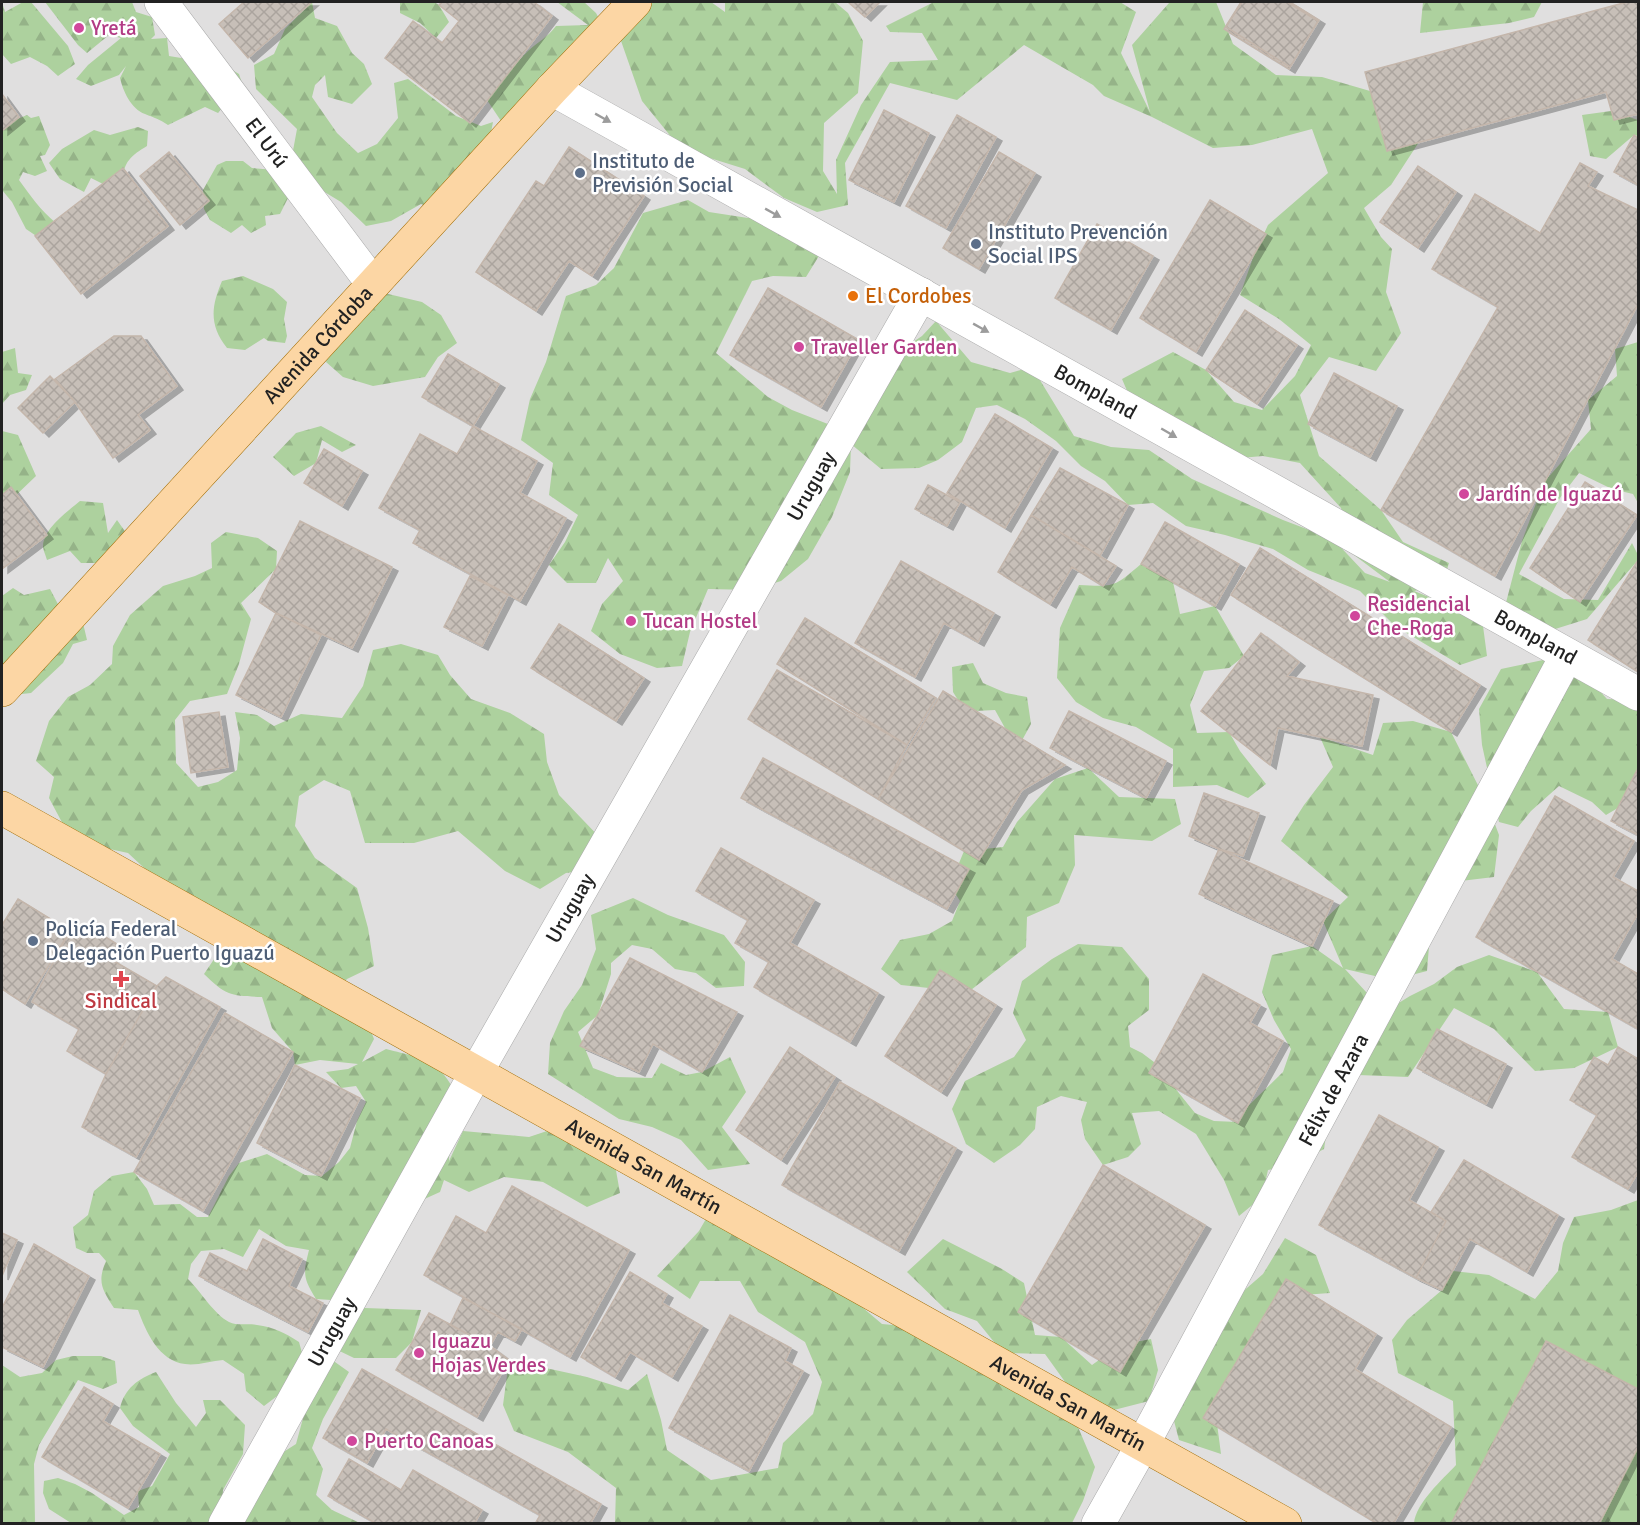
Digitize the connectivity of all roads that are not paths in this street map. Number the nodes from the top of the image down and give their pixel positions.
1 (161, 2) edge
2 (635, 2) edge
3 (552, 89) junction
4 (373, 284) junction
5 (921, 294) junction
6 (1567, 655) junction
7 (2, 690) edge
8 (1638, 694) edge
9 (2, 808) edge
10 (476, 1073) junction
11 (1143, 1444) junction
12 (225, 1524) edge
13 (1098, 1524) edge
14 (1285, 1524) edge

1 - 4 street, El Urú
2 - 3 main road, Avenida Córdoba
3 - 4 main road, Avenida Córdoba
3 -> 5 street, Bompland
4 - 7 main road, Avenida Córdoba
5 -> 6 street, Bompland
5 - 10 street, Uruguay
6 - 8 street, Bompland
6 - 11 street, Félix de Azara
9 - 10 main road, Avenida San Martín
10 - 11 main road, Avenida San Martín
10 - 12 street, Uruguay
11 - 13 street, Félix de Azara
11 - 14 main road, Avenida San Martín

